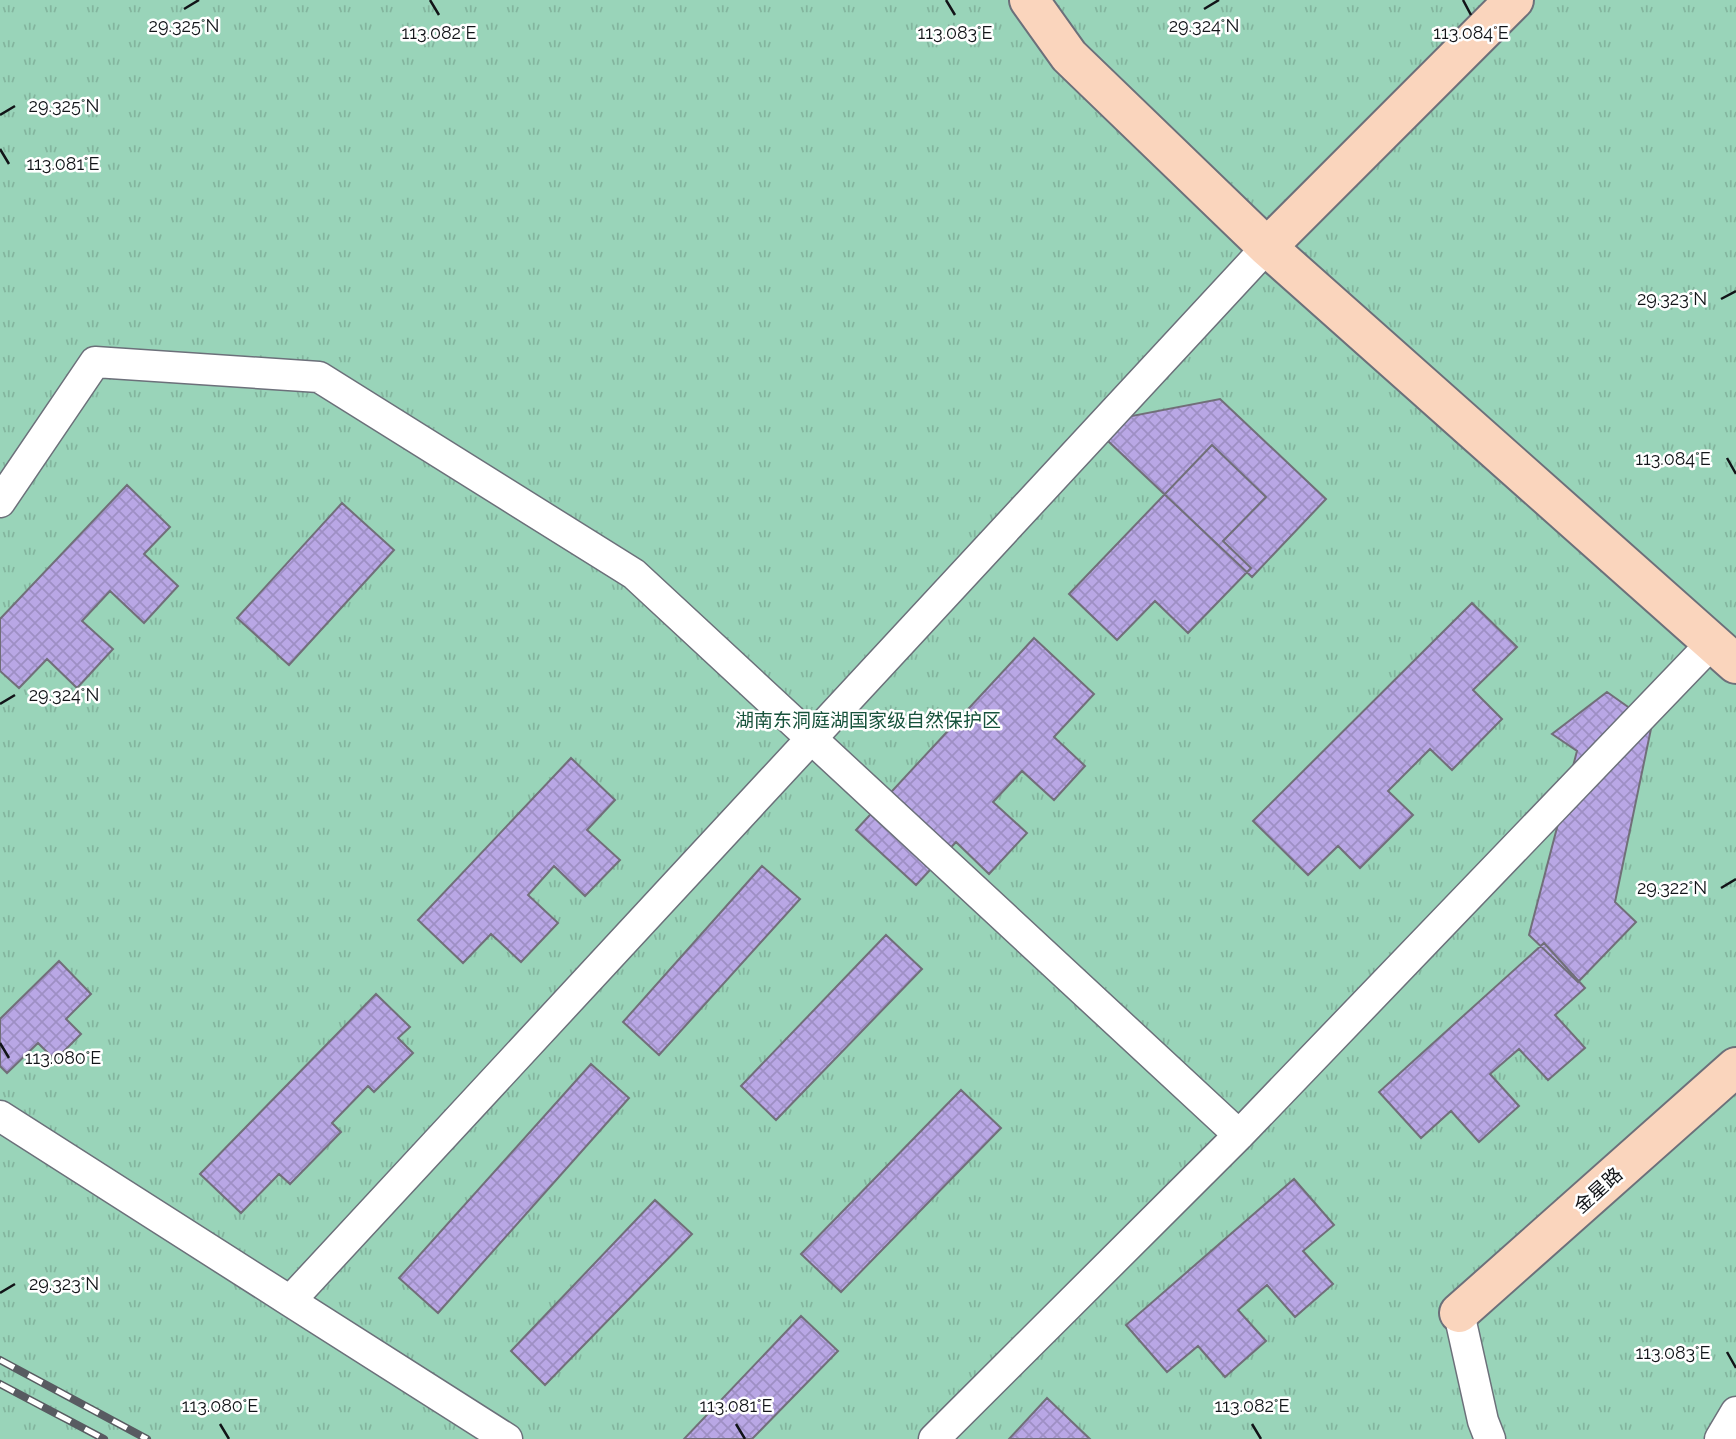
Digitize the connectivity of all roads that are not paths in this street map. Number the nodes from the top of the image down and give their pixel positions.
1 (1029, 0) edge
2 (1514, 0) edge
3 (1267, 247) junction
4 (0, 502) edge
5 (1724, 654) edge
6 (813, 738) junction
7 (1736, 1067) edge
8 (0, 1116) edge
9 (1239, 1135) junction
10 (290, 1301) junction
11 (1459, 1313) joint
12 (1736, 1412) edge
13 (507, 1439) edge
14 (934, 1439) edge
15 (1490, 1439) edge
16 (1720, 1439) edge

1 - 3 street
2 - 3 street
3 - 5 street
3 - 6 street
4 - 6 street
5 - 9 street
6 - 9 street
6 - 10 street
7 - 11 street, 金星路
8 - 10 street
9 - 14 street
10 - 13 street
11 - 15 street
12 - 16 street

